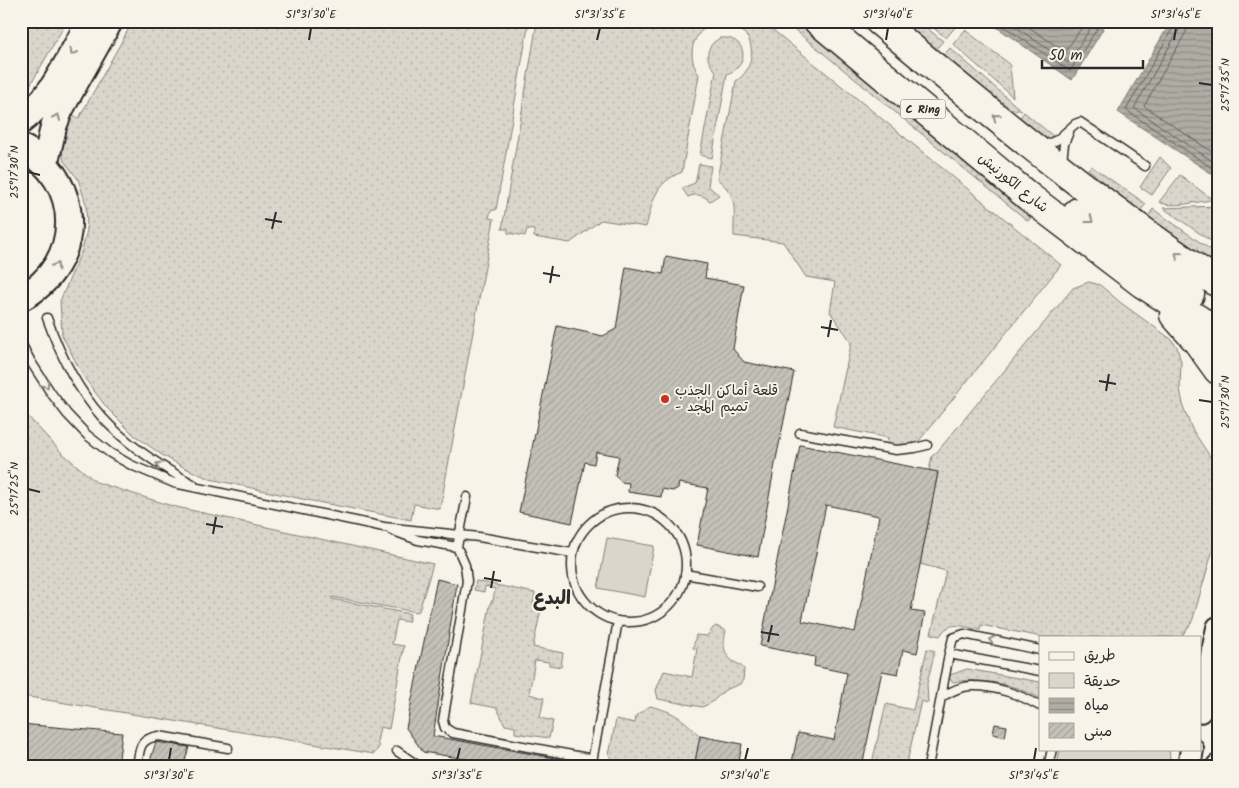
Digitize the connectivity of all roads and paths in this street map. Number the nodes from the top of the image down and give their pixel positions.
1 (90, 21) edge
2 (110, 21) edge
3 (818, 21) edge
4 (879, 21) edge
5 (853, 50) junction
6 (21, 121) edge
7 (1070, 130) junction
8 (21, 147) edge
9 (1033, 148) junction
10 (45, 164) junction
11 (1145, 166) dead end
12 (1062, 171) junction
13 (1218, 283) edge
14 (1143, 284) junction
15 (21, 298) edge
16 (1218, 313) edge
17 (47, 318) dead end
18 (1218, 332) edge
19 (21, 343) edge
20 (1218, 370) edge
21 (800, 433) dead end
22 (927, 445) dead end
23 (202, 488) junction
24 (467, 497) dead end
25 (384, 527) junction
26 (460, 536) junction
27 (457, 547) junction
28 (572, 553) junction
29 (685, 574) junction
30 (757, 587) dead end
31 (618, 622) junction
32 (1218, 622) edge
33 (1218, 628) edge
34 (1202, 640) edge
35 (1039, 650) edge
36 (949, 654) junction
37 (1039, 671) edge
38 (941, 697) junction
39 (1206, 697) edge
40 (1039, 705) edge
41 (228, 748) dead end
42 (1052, 750) edge
43 (397, 751) dead end
44 (592, 763) edge
45 (137, 767) edge
46 (420, 767) edge
47 (928, 767) edge
48 (1048, 767) edge

1 -> 6 main road
10 -> 2 main road
3 - 5 highway, شارع الكورنيش / C Ring
9 -> 4 highway, C Ring
5 - 14 highway, شارع الكورنيش / C Ring
5 -> 16 highway
7 - 9 lane
7 - 11 lane
7 - 12 lane
8 - 10 main road
9 - 12 highway, C Ring
15 -> 10 main road
13 -> 12 highway, C Ring
14 - 18 highway, شارع الكورنيش / C Ring
14 - 20 highway
23 -> 17 lane
19 -> 23 lane
21 - 22 lane
23 - 25 lane
24 - 26 lane
25 - 26 lane
25 - 27 lane
26 - 27 lane
26 - 28 lane
27 - 44 lane
28 - 29 lane
28 - 31 lane
29 - 30 lane
29 - 31 lane
31 - 44 lane
32 - 34 street
33 - 39 street
35 -> 36 lane
36 - 37 lane
36 - 38 lane
38 - 40 lane
38 - 47 lane
41 - 45 lane
42 - 48 lane
43 - 46 lane

